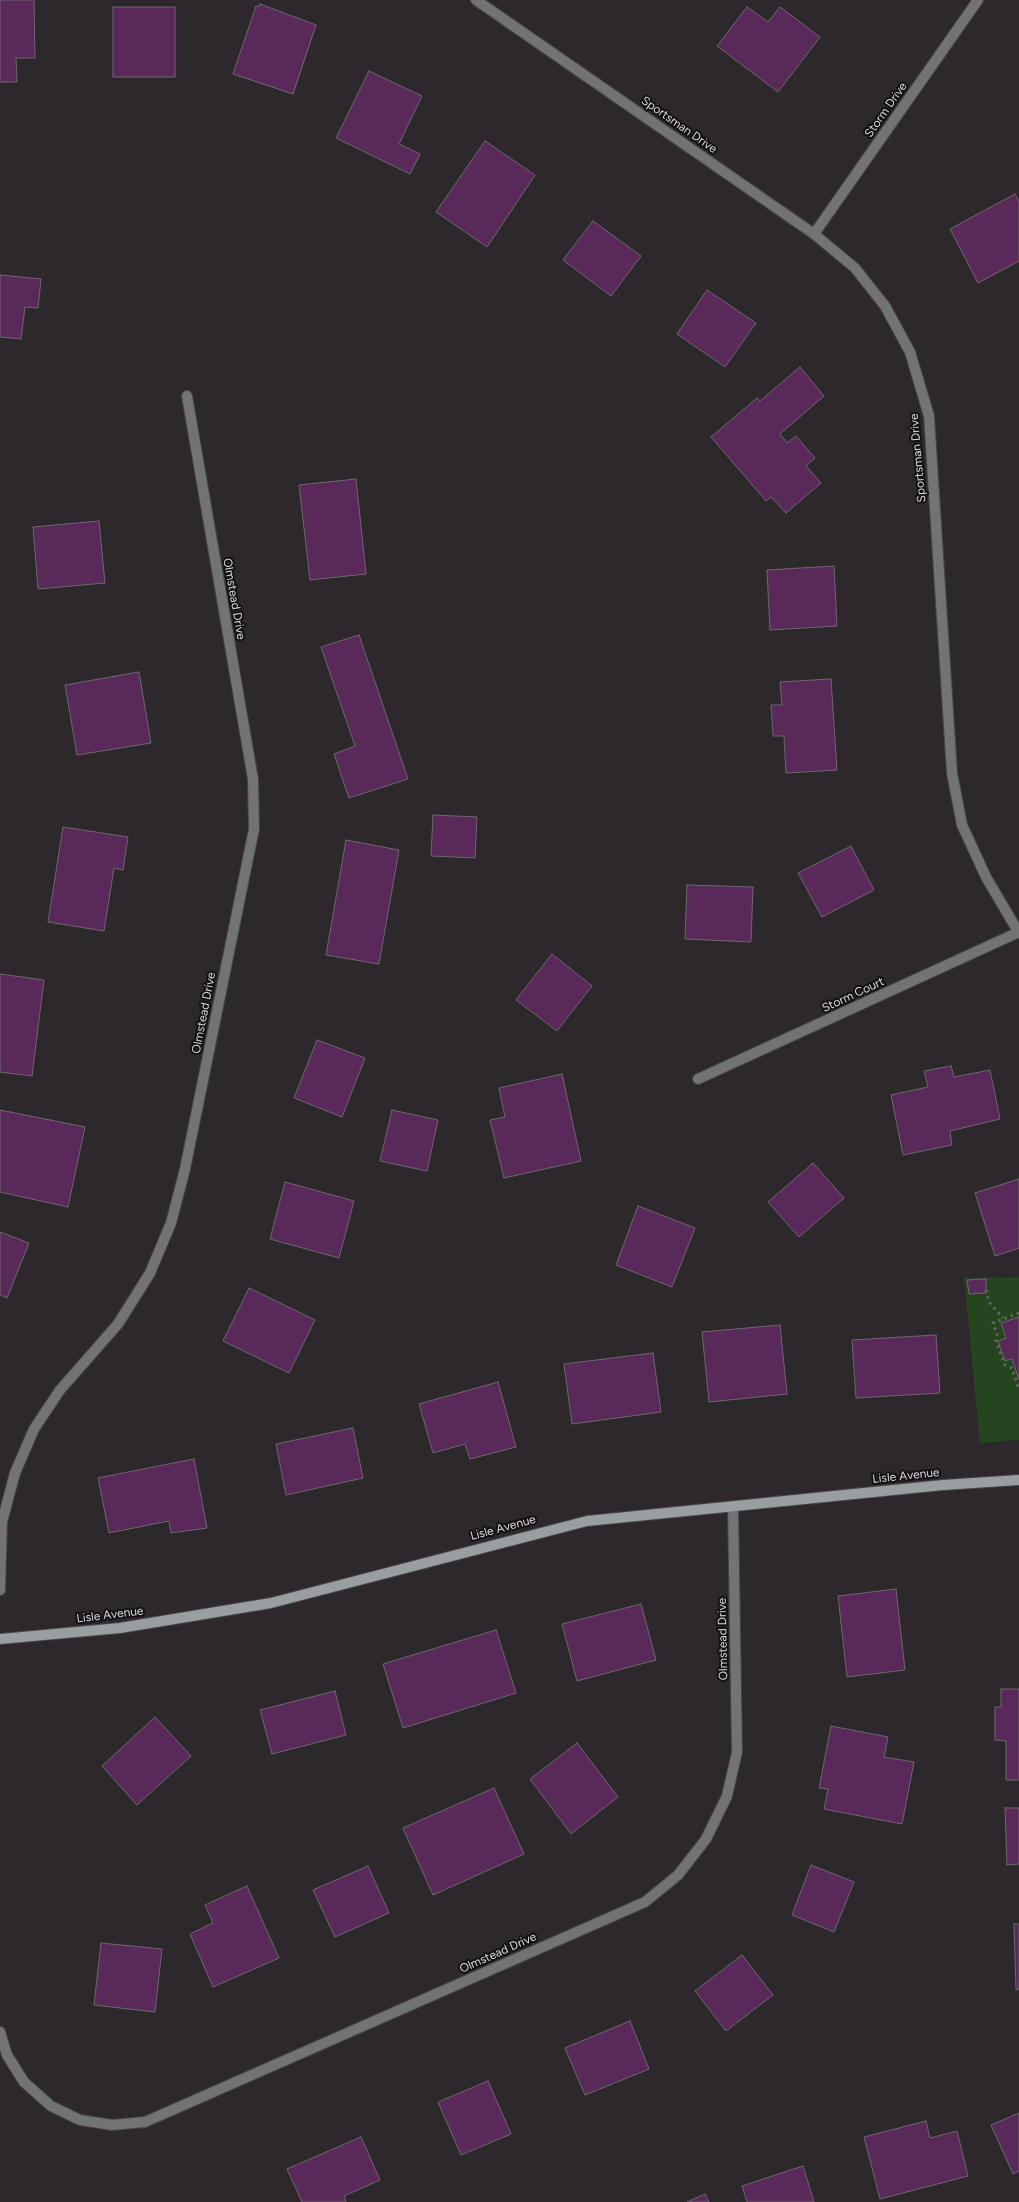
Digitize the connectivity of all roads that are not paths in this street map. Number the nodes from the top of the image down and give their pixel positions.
1 (476, 0) edge
2 (978, 0) edge
3 (814, 234) junction
4 (187, 396) dead end
5 (1019, 933) edge
6 (698, 1080) dead end
7 (1019, 1480) edge
8 (733, 1507) junction
9 (0, 1590) edge
10 (0, 1639) edge
11 (0, 2032) edge

1 - 3 street, Sportsman Drive
2 - 3 street, Storm Drive
3 - 5 street, Sportsman Drive
4 - 9 street, Olmstead Drive
5 - 6 street, Storm Court
7 - 8 street, Lisle Avenue
8 - 10 street, Lisle Avenue
8 - 11 street, Olmstead Drive

